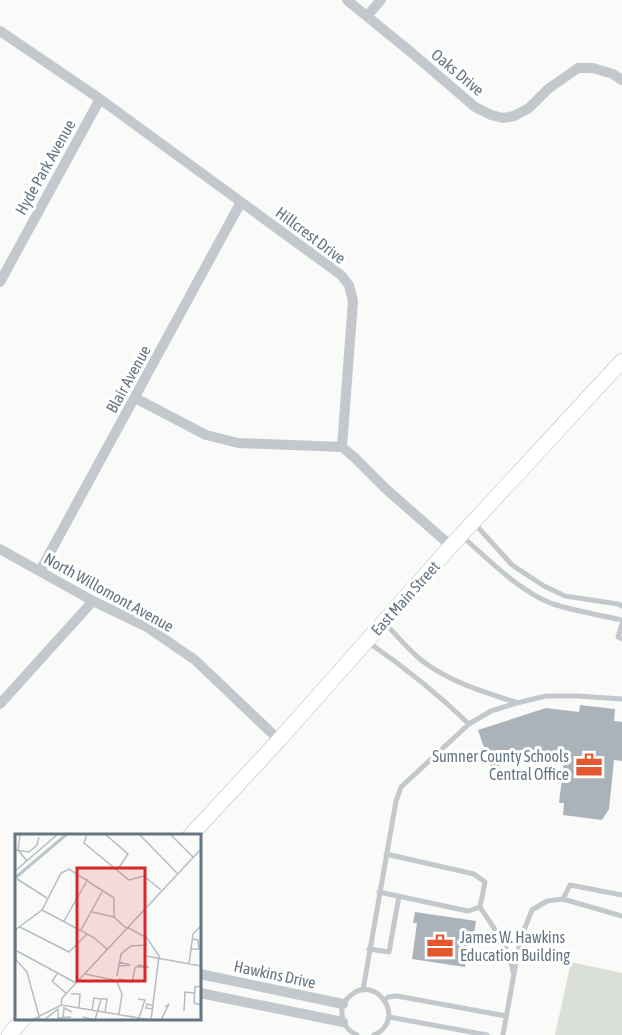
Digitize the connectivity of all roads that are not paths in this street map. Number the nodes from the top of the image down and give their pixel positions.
1 (347, 0) edge
2 (381, 0) edge
3 (367, 16) junction
4 (0, 31) edge
5 (622, 80) edge
6 (100, 99) junction
7 (242, 202) junction
8 (0, 282) edge
9 (622, 361) edge
10 (135, 398) junction
11 (342, 447) junction
12 (474, 523) junction
13 (456, 541) junction
14 (0, 549) edge
15 (40, 571) junction
16 (93, 602) junction
17 (622, 606) edge
18 (384, 622) junction
19 (622, 622) edge
20 (622, 639) edge
21 (367, 641) junction
22 (622, 699) edge
23 (517, 703) junction
24 (0, 704) edge
25 (469, 724) junction
26 (279, 740) junction
27 (192, 834) edge
28 (386, 854) junction
29 (379, 892) junction
30 (622, 895) edge
31 (399, 896) junction
32 (562, 899) junction
33 (480, 908) junction
34 (622, 916) edge
35 (369, 949) junction
36 (201, 974) edge
37 (513, 979) junction
38 (363, 990) junction
39 (201, 993) edge
40 (385, 1000) junction
41 (344, 1004) junction
42 (506, 1016) junction
43 (388, 1017) junction
44 (22, 1020) edge
45 (343, 1022) junction
46 (9, 1035) edge
47 (357, 1035) edge
48 (374, 1035) edge
49 (487, 1035) edge
50 (503, 1035) edge

1 - 3 street, Oaks Drive
2 - 3 street
3 - 5 street, Oaks Drive
4 - 6 street, Hillcrest Drive
6 - 7 street, Hillcrest Drive
6 - 8 street, Hyde Park Avenue
7 - 10 street, Blair Avenue
7 - 11 street, Hillcrest Drive
9 - 12 street, East Main Street
10 - 11 street
10 - 15 street, Blair Avenue
11 - 13 street
12 - 13 street, East Main Street
12 - 17 lane
13 - 18 street, East Main Street
13 - 19 lane
14 - 15 street, North Willomont Avenue
15 - 16 street, North Willomont Avenue
16 - 24 street
16 - 26 street, North Willomont Avenue
18 - 21 street, East Main Street
18 - 23 lane
19 - 20 lane
21 - 25 lane
21 - 26 street, East Main Street
22 - 23 lane
23 - 25 lane
25 - 28 lane
26 - 27 street, East Main Street
28 - 29 lane
28 - 33 lane
29 - 31 lane
29 - 35 lane
30 - 32 lane
31 - 33 lane
31 - 35 lane
32 - 34 lane
32 - 37 lane
33 - 37 lane
35 - 38 lane
36 - 41 street, Hawkins Drive
37 - 42 lane
38 - 40 lane
38 - 41 lane
39 - 45 street, Hawkins Drive
40 - 42 lane
40 - 43 lane
41 - 45 lane
42 - 50 lane
43 - 48 lane
43 - 49 lane
44 - 46 street
45 - 47 lane

